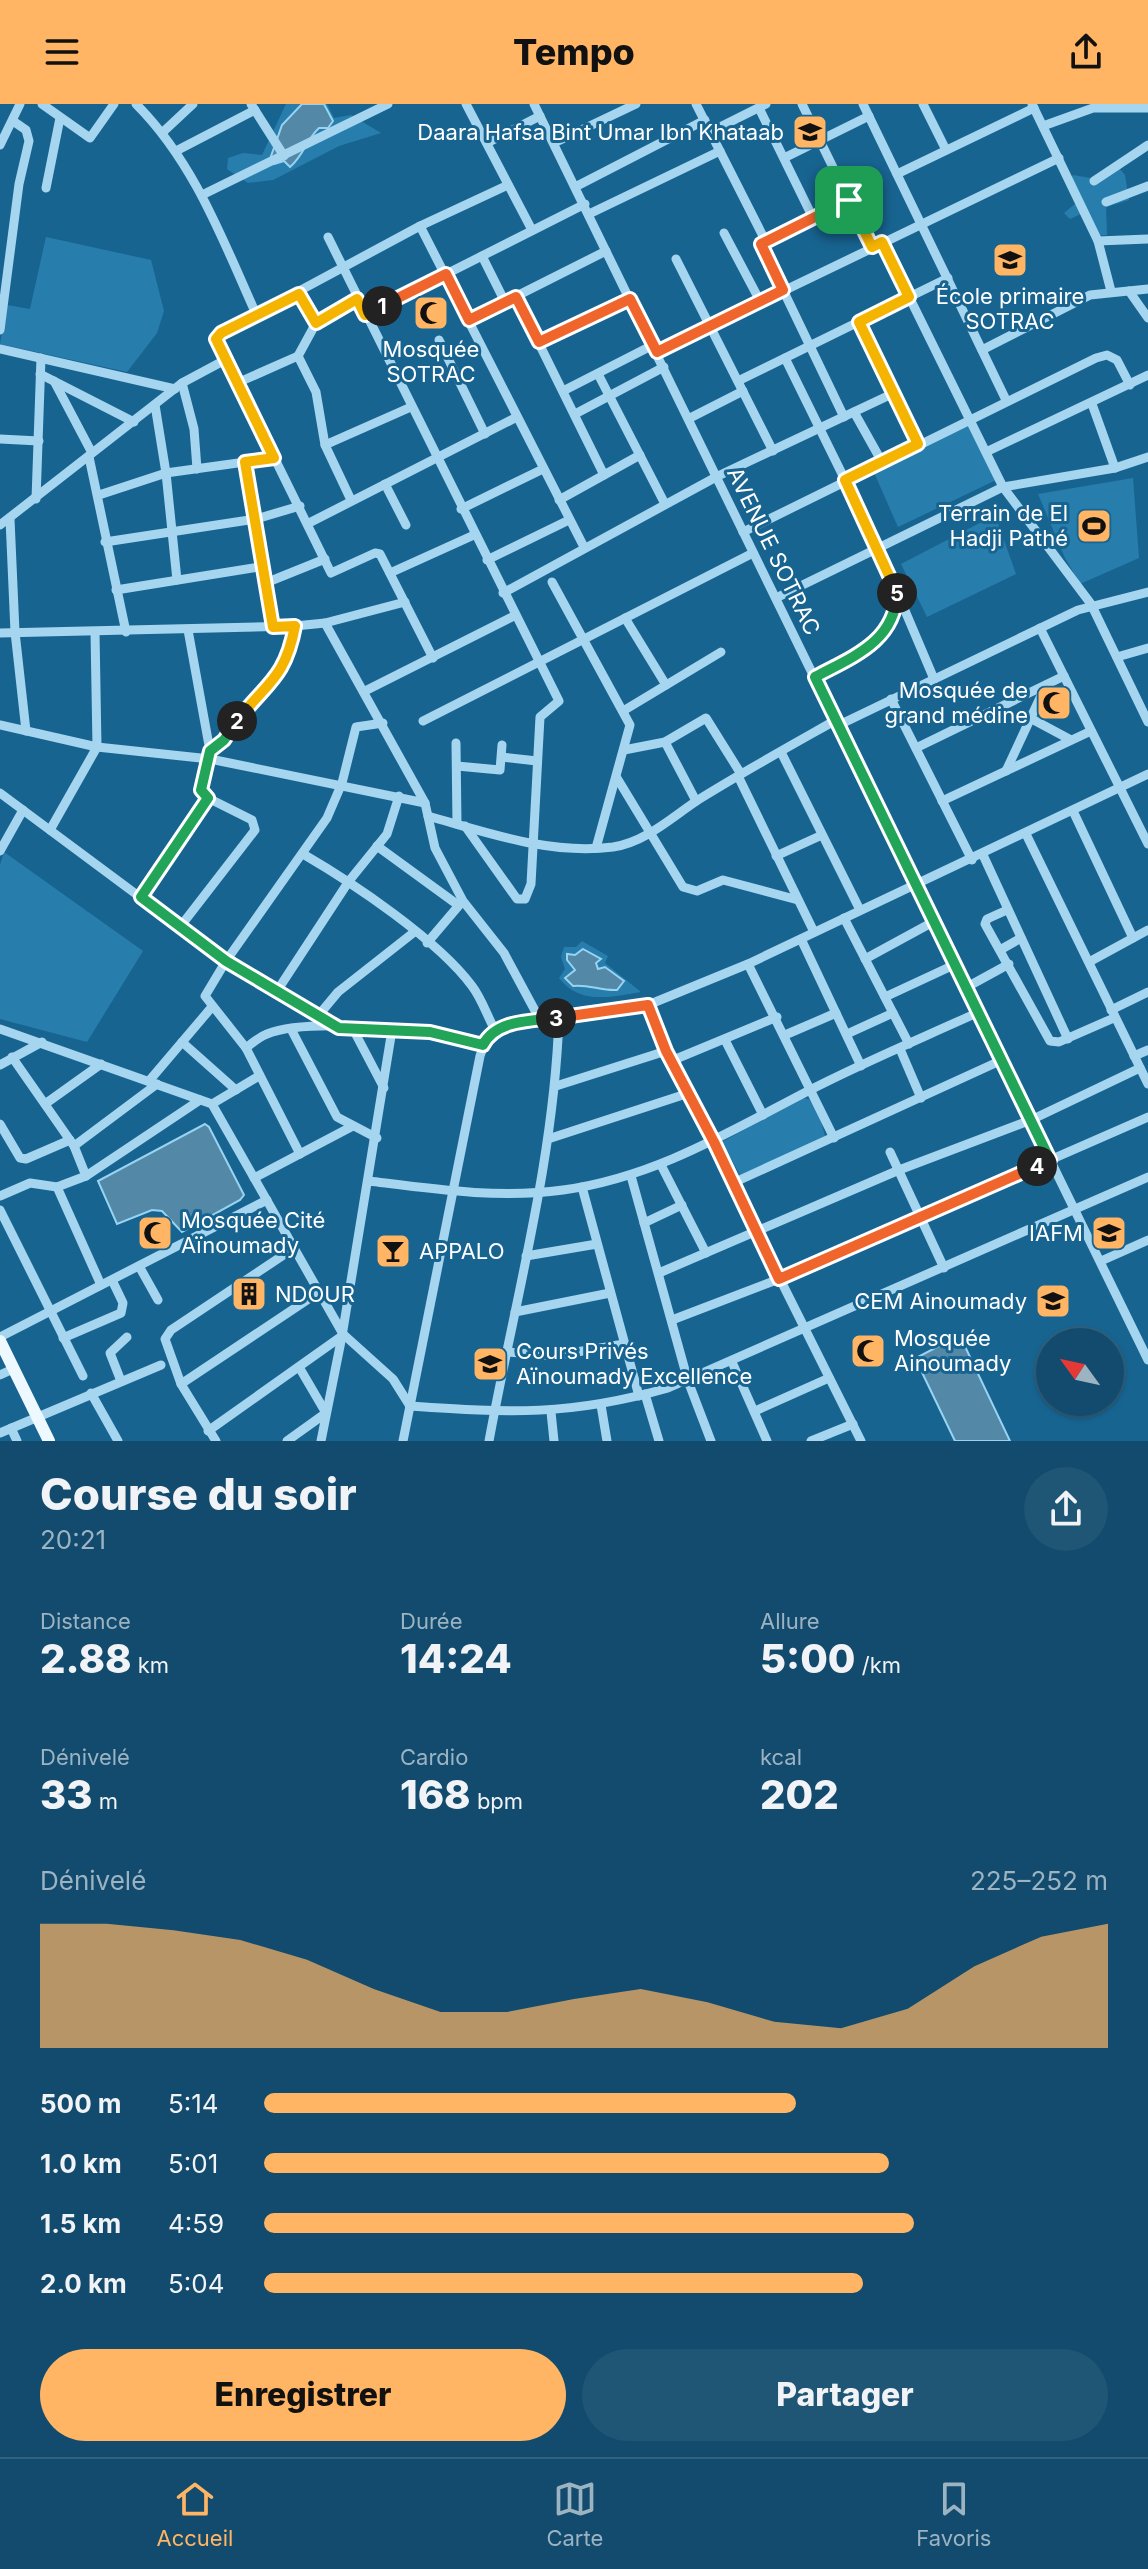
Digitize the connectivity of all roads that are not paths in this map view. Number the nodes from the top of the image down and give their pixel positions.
1 (20, 104) edge
2 (42, 104) edge
3 (114, 104) edge
4 (136, 104) edge
5 (193, 104) edge
6 (388, 104) edge
7 (466, 104) edge
8 (534, 104) edge
9 (636, 104) edge
10 (696, 104) edge
11 (802, 104) edge
12 (863, 104) edge
13 (925, 104) edge
14 (763, 106) edge
15 (1033, 106) edge
16 (1108, 106) edge
17 (253, 107) edge
18 (1148, 108) edge
19 (540, 116) junction
20 (869, 116) junction
21 (60, 118) junction
22 (705, 120) junction
23 (13, 121) junction
24 (1043, 126) junction
25 (163, 132) junction
26 (710, 132) junction
27 (820, 141) junction
28 (487, 143) junction
29 (554, 143) junction
30 (0, 145) edge
31 (1148, 145) edge
32 (946, 150) junction
33 (176, 151) junction
34 (720, 151) junction
35 (284, 156) junction
36 (784, 158) junction
37 (1059, 158) junction
38 (897, 174) junction
39 (1094, 181) dead end
40 (508, 185) junction
41 (577, 186) junction
42 (1148, 186) edge
43 (46, 188) dead end
44 (202, 195) junction
45 (849, 200) junction
46 (1106, 202) dead end
47 (587, 209) junction
48 (813, 218) junction
49 (921, 223) junction
50 (420, 226) junction
51 (532, 230) junction
52 (724, 233) dead end
53 (328, 237) dead end
54 (1148, 239) edge
55 (1098, 241) junction
56 (766, 242) junction
57 (877, 245) junction
58 (606, 251) junction
59 (482, 256) junction
60 (676, 259) dead end
61 (342, 269) junction
62 (446, 274) junction
63 (948, 278) junction
64 (1148, 289) edge
65 (783, 290) junction
66 (1111, 291) junction
67 (1129, 291) junction
68 (299, 294) junction
69 (516, 297) junction
70 (909, 297) junction
71 (357, 299) junction
72 (630, 299) junction
73 (760, 301) junction
74 (505, 302) junction
75 (365, 315) junction
76 (257, 316) junction
77 (1148, 318) edge
78 (469, 320) junction
79 (859, 322) junction
80 (316, 323) junction
81 (711, 326) junction
82 (0, 330) edge
83 (439, 340) dead end
84 (539, 342) junction
85 (810, 346) junction
86 (655, 348) junction
87 (0, 349) edge
88 (982, 350) junction
89 (298, 356) junction
90 (41, 358) junction
91 (785, 358) junction
92 (225, 360) junction
93 (664, 367) junction
94 (40, 374) junction
95 (598, 374) junction
96 (1147, 380) edge
97 (54, 381) junction
98 (738, 381) junction
99 (237, 383) junction
100 (1130, 385) junction
101 (179, 386) junction
102 (563, 391) junction
103 (743, 391) junction
104 (894, 393) junction
105 (610, 396) junction
106 (1006, 400) junction
107 (1092, 404) junction
108 (155, 405) junction
109 (411, 407) junction
110 (854, 412) junction
111 (575, 414) junction
112 (517, 417) junction
113 (844, 417) junction
114 (690, 418) junction
115 (969, 418) junction
116 (134, 422) junction
117 (820, 429) junction
118 (485, 434) junction
119 (0, 439) edge
120 (39, 441) junction
121 (918, 444) junction
122 (325, 445) junction
123 (773, 451) junction
124 (986, 452) junction
125 (90, 455) junction
126 (640, 455) junction
127 (1148, 457) edge
128 (274, 458) junction
129 (436, 458) junction
130 (245, 462) junction
131 (882, 462) junction
132 (1115, 468) junction
133 (197, 469) junction
134 (543, 469) junction
135 (166, 473) junction
136 (604, 475) junction
137 (718, 476) junction
138 (845, 480) junction
139 (385, 484) junction
140 (1003, 487) junction
141 (99, 495) junction
142 (36, 499) junction
143 (351, 500) junction
144 (559, 500) junction
145 (665, 504) junction
146 (300, 506) junction
147 (461, 509) junction
148 (10, 519) junction
149 (256, 519) junction
150 (569, 520) junction
151 (309, 523) junction
152 (0, 525) edge
153 (406, 525) dead end
154 (173, 532) junction
155 (743, 532) junction
156 (474, 535) junction
157 (105, 542) junction
158 (584, 547) junction
159 (878, 547) junction
160 (753, 553) junction
161 (325, 559) junction
162 (487, 560) junction
163 (265, 566) junction
164 (390, 573) junction
165 (177, 580) junction
166 (268, 582) junction
167 (552, 582) dead end
168 (116, 590) junction
169 (1148, 592) edge
170 (503, 593) junction
171 (898, 595) junction
172 (776, 598) junction
173 (405, 602) junction
174 (1091, 604) junction
175 (514, 616) junction
176 (625, 618) junction
177 (325, 623) junction
178 (295, 626) junction
179 (273, 627) junction
180 (1040, 628) junction
181 (188, 630) junction
182 (15, 632) junction
183 (95, 632) junction
184 (126, 632) junction
185 (0, 633) edge
186 (584, 639) junction
187 (1148, 648) edge
188 (721, 652) dead end
189 (1117, 657) junction
190 (433, 658) junction
191 (537, 663) junction
192 (1064, 676) junction
193 (815, 677) junction
194 (934, 679) junction
195 (666, 685) junction
196 (1046, 685) junction
197 (365, 691) junction
198 (891, 699) junction
199 (623, 711) junction
200 (1030, 718) junction
201 (423, 721) dead end
202 (1148, 722) edge
203 (383, 723) junction
204 (838, 723) junction
205 (0, 725) edge
206 (26, 731) junction
207 (1091, 731) junction
208 (1071, 740) junction
209 (665, 742) junction
210 (456, 743) dead end
211 (502, 745) dead end
212 (97, 747) junction
213 (916, 748) junction
214 (624, 750) junction
215 (781, 752) junction
216 (210, 755) junction
217 (502, 757) junction
218 (537, 761) junction
219 (457, 766) junction
220 (1006, 771) junction
221 (1148, 774) edge
222 (739, 775) junction
223 (617, 778) junction
224 (342, 783) junction
225 (1120, 789) junction
226 (0, 793) edge
227 (399, 796) junction
228 (208, 798) junction
229 (696, 801) junction
230 (942, 801) junction
231 (425, 803) junction
232 (23, 810) junction
233 (1073, 811) junction
234 (428, 816) junction
235 (461, 825) junction
236 (50, 830) junction
237 (649, 834) junction
238 (1026, 834) junction
239 (822, 835) junction
240 (1148, 844) edge
241 (532, 845) junction
242 (1, 846) edge
243 (377, 846) junction
244 (596, 848) junction
245 (303, 854) junction
246 (983, 855) junction
247 (776, 856) junction
248 (972, 860) junction
249 (349, 881) junction
250 (916, 887) junction
251 (141, 897) junction
252 (798, 900) junction
253 (460, 903) junction
254 (860, 910) junction
255 (1007, 910) junction
256 (844, 918) junction
257 (933, 922) junction
258 (180, 927) junction
259 (1148, 930) edge
260 (814, 932) junction
261 (413, 933) junction
262 (1021, 938) junction
263 (1133, 938) junction
264 (801, 939) junction
265 (427, 943) junction
266 (1000, 950) junction
267 (865, 959) junction
268 (226, 961) junction
269 (1089, 962) junction
270 (748, 964) junction
271 (956, 964) junction
272 (1009, 964) junction
273 (967, 987) junction
274 (277, 991) junction
275 (1148, 992) edge
276 (885, 997) junction
277 (648, 1005) junction
278 (211, 1008) junction
279 (979, 1012) junction
280 (836, 1013) junction
281 (893, 1013) junction
282 (1112, 1014) junction
283 (318, 1016) junction
284 (559, 1017) junction
285 (777, 1017) junction
286 (540, 1020) junction
287 (339, 1028) junction
288 (0, 1029) edge
289 (291, 1029) junction
290 (353, 1029) junction
291 (392, 1030) junction
292 (495, 1030) junction
293 (847, 1034) junction
294 (785, 1035) junction
295 (1068, 1039) junction
296 (725, 1040) junction
297 (42, 1042) junction
298 (182, 1042) junction
299 (483, 1045) junction
300 (904, 1046) junction
301 (246, 1048) junction
302 (1148, 1050) edge
303 (666, 1051) junction
304 (1134, 1056) junction
305 (12, 1057) junction
306 (1002, 1060) junction
307 (671, 1061) junction
308 (101, 1064) junction
309 (0, 1065) edge
310 (861, 1066) junction
311 (1140, 1068) junction
312 (259, 1076) junction
313 (153, 1083) junction
314 (1148, 1084) edge
315 (556, 1086) junction
316 (384, 1088) junction
317 (811, 1089) junction
318 (236, 1090) junction
319 (689, 1093) junction
320 (921, 1098) junction
321 (200, 1100) junction
322 (45, 1104) junction
323 (212, 1104) junction
324 (763, 1115) junction
325 (1148, 1117) edge
326 (1031, 1120) junction
327 (0, 1124) edge
328 (351, 1127) junction
329 (377, 1138) junction
330 (834, 1138) junction
331 (548, 1139) junction
332 (714, 1142) junction
333 (72, 1143) junction
334 (890, 1152) dead end
335 (300, 1154) junction
336 (1050, 1160) junction
337 (661, 1165) junction
338 (899, 1170) junction
339 (86, 1176) junction
340 (631, 1176) junction
341 (1148, 1177) edge
342 (254, 1178) junction
343 (369, 1181) junction
344 (733, 1183) junction
345 (57, 1187) junction
346 (582, 1187) junction
347 (455, 1192) junction
348 (539, 1193) junction
349 (0, 1196) edge
350 (267, 1200) junction
351 (682, 1205) junction
352 (1075, 1207) junction
353 (0, 1210) edge
354 (920, 1218) junction
355 (644, 1223) junction
356 (755, 1231) junction
357 (1148, 1240) edge
358 (597, 1244) junction
359 (294, 1248) junction
360 (706, 1253) junction
361 (526, 1256) junction
362 (1101, 1261) junction
363 (139, 1266) junction
364 (944, 1268) junction
365 (659, 1273) junction
366 (779, 1279) junction
367 (112, 1280) junction
368 (101, 1285) junction
369 (319, 1292) junction
370 (610, 1293) junction
371 (158, 1300) dead end
372 (50, 1311) junction
373 (515, 1312) junction
374 (672, 1320) junction
375 (805, 1330) junction
376 (342, 1335) junction
377 (127, 1337) dead end
378 (63, 1338) junction
379 (0, 1339) edge
380 (624, 1344) junction
381 (507, 1352) junction
382 (1148, 1360) edge
383 (732, 1362) junction
384 (161, 1365) dead end
385 (299, 1367) junction
386 (13, 1369) junction
387 (0, 1375) edge
388 (83, 1376) dead end
389 (829, 1378) junction
390 (121, 1381) junction
391 (688, 1381) junction
392 (181, 1384) junction
393 (91, 1393) junction
394 (642, 1395) junction
395 (601, 1405) junction
396 (410, 1406) junction
397 (755, 1411) junction
398 (495, 1412) junction
399 (551, 1412) junction
400 (326, 1413) junction
401 (36, 1416) junction
402 (853, 1424) junction
403 (11, 1428) junction
404 (208, 1431) junction
405 (0, 1433) edge
406 (17, 1441) edge
407 (49, 1441) edge
408 (118, 1441) edge
409 (216, 1441) edge
410 (287, 1441) edge
411 (321, 1441) edge
412 (403, 1441) edge
413 (489, 1441) edge
414 (554, 1441) edge
415 (607, 1441) edge
416 (659, 1441) edge
417 (711, 1441) edge
418 (767, 1441) edge
419 (811, 1441) edge
420 (861, 1441) edge

1 - 23 street
2 - 21 street
3 - 21 street
4 - 25 street
5 - 25 street
6 - 35 street
7 - 28 street
8 - 19 street, AVENUE SOTRAC
9 - 29 street
10 - 22 street
11 - 27 street
12 - 20 street
13 - 32 street
14 - 26 street
14 - 36 street
15 - 24 street
15 - 32 street
16 - 18 street
16 - 24 street
17 - 33 street
17 - 35 street
19 - 28 street
19 - 29 street, AVENUE SOTRAC
20 - 27 street
20 - 38 street
21 - 43 street
22 - 26 street
22 - 41 street
23 - 30 street
23 - 82 street
24 - 37 street
25 - 33 street
26 - 34 street
27 - 36 street
27 - 45 street
28 - 40 street
29 - 41 street, AVENUE SOTRAC
31 - 39 street
32 - 38 street
33 - 44 street
34 - 47 street
34 - 56 street
35 - 44 street
36 - 48 street
37 - 49 street
37 - 55 street
38 - 49 street
40 - 50 street
40 - 51 street
41 - 47 street, AVENUE SOTRAC
42 - 46 street
44 - 76 street
45 - 48 street
45 - 57 street
47 - 51 street
47 - 58 street, AVENUE SOTRAC
48 - 56 street
49 - 57 street
49 - 63 street
50 - 61 street
50 - 62 street
51 - 59 street
52 - 73 street
53 - 61 street
54 - 55 street
55 - 66 street
56 - 65 street
57 - 65 street
57 - 70 street
58 - 69 street
58 - 72 street, AVENUE SOTRAC
59 - 62 street
59 - 74 street
60 - 81 street
61 - 68 street
61 - 71 street
62 - 75 street
62 - 78 street
63 - 70 street
63 - 88 street
64 - 67 street
65 - 73 street
65 - 85 street
66 - 67 street
66 - 88 street
67 - 77 street
68 - 76 street
68 - 80 street
69 - 74 street
69 - 84 street
70 - 79 street
70 - 115 street
71 - 75 street
71 - 80 street
72 - 84 street
72 - 86 street, AVENUE SOTRAC
73 - 81 street
74 - 78 street
75 - 109 street
76 - 92 street
78 - 112 street
79 - 85 street
79 - 104 street
80 - 89 street
81 - 86 street
81 - 98 street
83 - 118 street
84 - 102 street
85 - 91 street
85 - 113 street
86 - 93 street, AVENUE SOTRAC
86 - 95 street
87 - 90 street
88 - 106 street
89 - 99 street
89 - 122 street
90 - 94 street
90 - 101 street
91 - 98 street
91 - 117 street
92 - 99 street
92 - 101 street
93 - 105 street
93 - 114 street, AVENUE SOTRAC
94 - 97 street
94 - 120 street
95 - 102 street
95 - 105 street
96 - 100 street
97 - 116 street
97 - 125 street
98 - 103 street
99 - 128 street
100 - 106 street
100 - 107 street
101 - 108 street
101 - 133 street
102 - 111 street
103 - 114 street
103 - 123 street
104 - 110 street
104 - 121 street
105 - 111 street
105 - 126 street
106 - 115 street
107 - 124 street
107 - 132 street
108 - 116 street
108 - 135 street
109 - 122 street
109 - 129 street
110 - 113 street
110 - 131 street
111 - 136 street
112 - 118 street
112 - 134 street
113 - 117 street
114 - 137 street, AVENUE SOTRAC
115 - 121 street
115 - 124 street
116 - 125 street
117 - 123 street
117 - 138 street
118 - 129 street
119 - 120 street
120 - 142 street
121 - 131 street
122 - 143 street
123 - 137 street
124 - 140 street
125 - 141 street
125 - 142 street
126 - 136 street
126 - 145 street
127 - 132 street
128 - 130 street
128 - 146 street
129 - 139 street
129 - 147 street
130 - 133 street
130 - 149 street
131 - 138 street
132 - 140 street
133 - 135 street
134 - 144 street
134 - 147 street
135 - 141 street
135 - 154 street
136 - 144 street
137 - 145 street
137 - 155 street, AVENUE SOTRAC
138 - 155 street
138 - 159 street
139 - 143 street
139 - 153 street
140 - 159 street
140 - 174 street
141 - 157 street
142 - 148 street
143 - 151 street
144 - 150 street
145 - 158 street
146 - 149 street
146 - 151 street
147 - 156 street
148 - 152 street
148 - 182 street
149 - 154 street
149 - 163 street
150 - 158 street
150 - 162 street
151 - 161 street
154 - 157 street
154 - 165 street
155 - 160 street, AVENUE SOTRAC
156 - 162 street
156 - 164 street
157 - 168 street
158 - 170 street
159 - 171 street
159 - 172 street
160 - 172 street, AVENUE SOTRAC
160 - 176 street
161 - 164 street
161 - 166 street
162 - 170 street
163 - 165 street
163 - 166 street
164 - 173 street
165 - 168 street
166 - 179 street
167 - 186 street
168 - 184 street
169 - 174 street
170 - 175 street
171 - 193 street
171 - 194 street
172 - 193 street, AVENUE SOTRAC
173 - 177 street
173 - 190 street
174 - 180 street
174 - 189 street
175 - 190 street
175 - 191 street
176 - 186 street
176 - 195 street
177 - 178 street
177 - 197 street
178 - 179 street
178 - 216 street
179 - 181 street
180 - 192 street
180 - 194 street
181 - 184 street
181 - 216 street
182 - 183 street
182 - 185 street
182 - 206 street
183 - 184 street
183 - 212 street
186 - 191 street
186 - 199 street
187 - 189 street
188 - 195 street
189 - 202 street
190 - 197 street
191 - 201 street
191 - 218 street
192 - 196 street
192 - 207 street
193 - 204 street, AVENUE SOTRAC
194 - 198 street
195 - 199 street
196 - 200 street
196 - 213 street
197 - 203 street
198 - 204 street
198 - 213 street
199 - 214 street
200 - 208 street
200 - 220 street
203 - 224 street
203 - 231 street
204 - 215 street
204 - 250 street, AVENUE SOTRAC
205 - 206 street
206 - 212 street
207 - 208 street
207 - 225 street
208 - 220 street
209 - 214 street
209 - 222 street
209 - 229 street
210 - 219 street
211 - 217 street
212 - 216 street
212 - 236 street
213 - 230 street
214 - 223 street
215 - 222 street
215 - 239 street
216 - 224 street
216 - 228 street
217 - 218 street
217 - 219 street
218 - 241 street
219 - 235 street
220 - 230 street
221 - 225 street
222 - 229 street
222 - 247 street
223 - 237 street
223 - 244 street
224 - 227 street
224 - 245 street
225 - 233 street
225 - 240 street
226 - 232 street
227 - 231 street
227 - 243 street
228 - 251 street
228 - 258 street
229 - 237 street
230 - 248 street
231 - 234 street
232 - 236 street
232 - 242 street
233 - 238 street
233 - 263 street
234 - 235 street
234 - 253 street
235 - 241 street
235 - 241 street
236 - 251 street
237 - 244 street
237 - 252 street
238 - 246 street
238 - 269 street
239 - 247 street
239 - 254 street
241 - 244 street
243 - 249 street
243 - 253 street
245 - 249 street
245 - 268 street
246 - 248 street
246 - 255 street
247 - 252 street
248 - 250 street
249 - 261 street
249 - 274 street
250 - 254 street
250 - 257 street, AVENUE SOTRAC
251 - 258 street
252 - 260 street
253 - 265 street
253 - 286 street
254 - 256 street
255 - 262 street
255 - 266 street
256 - 260 street
256 - 267 street
257 - 267 street
257 - 271 street, AVENUE SOTRAC
258 - 268 street
259 - 263 street
260 - 264 street
261 - 265 street
261 - 283 street
262 - 266 street
262 - 295 street
263 - 269 street
264 - 270 street
264 - 280 street
265 - 292 street
266 - 272 street
267 - 276 street
268 - 274 street
268 - 278 street
269 - 282 street
270 - 277 street
270 - 285 street
271 - 273 street, AVENUE SOTRAC
271 - 276 street
272 - 273 street
272 - 295 street
273 - 279 street, AVENUE SOTRAC
274 - 283 street
275 - 282 street
276 - 281 street
277 - 284 street
277 - 303 street
278 - 298 street
278 - 301 street
279 - 300 street
279 - 306 street, AVENUE SOTRAC
280 - 293 street
280 - 294 street
281 - 293 street
281 - 300 street
282 - 295 street
282 - 304 street
283 - 287 street
284 - 286 street
284 - 315 street
285 - 294 street
285 - 296 street
286 - 292 street
287 - 289 street
287 - 290 street
288 - 297 street
289 - 301 street
289 - 328 street
290 - 291 street
290 - 316 street
291 - 299 street
291 - 316 street
292 - 299 street
293 - 310 street
294 - 317 street
296 - 307 street
296 - 324 street
297 - 305 street
297 - 308 street
298 - 313 street
298 - 318 street
299 - 347 street
300 - 310 street
300 - 320 street
301 - 312 street
302 - 304 street
303 - 307 street
303 - 315 street
304 - 311 street
305 - 309 street
305 - 322 street
306 - 320 street
306 - 326 street, AVENUE SOTRAC
307 - 319 street
308 - 313 street
308 - 322 street
310 - 317 street
311 - 314 street
311 - 326 street
312 - 318 street
312 - 335 street
313 - 321 street
313 - 333 street
315 - 331 street
316 - 329 street
317 - 324 street
317 - 330 street
318 - 323 street
319 - 331 street
319 - 332 street
320 - 330 street
321 - 323 street
321 - 339 street
322 - 333 street
323 - 342 street
324 - 332 street
325 - 336 street
326 - 336 street, AVENUE SOTRAC
326 - 338 street
327 - 333 street
328 - 329 street
328 - 335 street
329 - 343 street
330 - 344 street
331 - 348 street
332 - 337 street
332 - 344 street
333 - 339 street
334 - 338 street
335 - 342 street
336 - 352 street, AVENUE SOTRAC
336 - 354 street
337 - 340 street
337 - 351 street
338 - 354 street
338 - 356 street
339 - 345 street
340 - 346 street
340 - 355 street
341 - 352 street
342 - 350 street
343 - 347 street
343 - 376 street
344 - 356 street
345 - 349 street
345 - 368 street
346 - 348 street
346 - 358 street
347 - 348 street
347 - 396 street
348 - 361 street
350 - 359 street
350 - 363 street
351 - 355 street
351 - 360 street
352 - 362 street, AVENUE SOTRAC
352 - 364 street
353 - 372 street
354 - 364 street
354 - 366 street
355 - 365 street
356 - 360 street
356 - 366 street
357 - 362 street
358 - 361 street
358 - 370 street
359 - 369 street
359 - 392 street
360 - 365 street
361 - 373 street
362 - 382 street, AVENUE SOTRAC
363 - 367 street
363 - 371 street
364 - 375 street
365 - 374 street
366 - 374 street
366 - 375 street
367 - 368 street
367 - 378 street
368 - 372 street
369 - 376 street
369 - 392 street
370 - 373 street
370 - 380 street
372 - 378 street
372 - 379 street
373 - 381 street
374 - 391 street
375 - 383 street
375 - 389 street
376 - 385 street
376 - 396 street
376 - 400 street
377 - 390 street
378 - 388 street
379 - 386 main road
380 - 381 street
380 - 394 street
381 - 398 street
383 - 391 street
383 - 397 street
384 - 390 street
385 - 400 street
385 - 404 street
386 - 387 street
386 - 401 main road
389 - 397 street
389 - 402 street
390 - 393 street
391 - 394 street
391 - 417 street
392 - 404 street
393 - 401 street
393 - 408 street
394 - 395 street
394 - 416 street
395 - 399 street
395 - 415 street
396 - 398 street
396 - 412 street
397 - 418 street
398 - 399 street
398 - 413 street
399 - 414 street
400 - 410 street
400 - 411 street
401 - 403 street
401 - 407 main road
402 - 419 street
402 - 420 street
403 - 405 street
403 - 406 street
404 - 409 street

